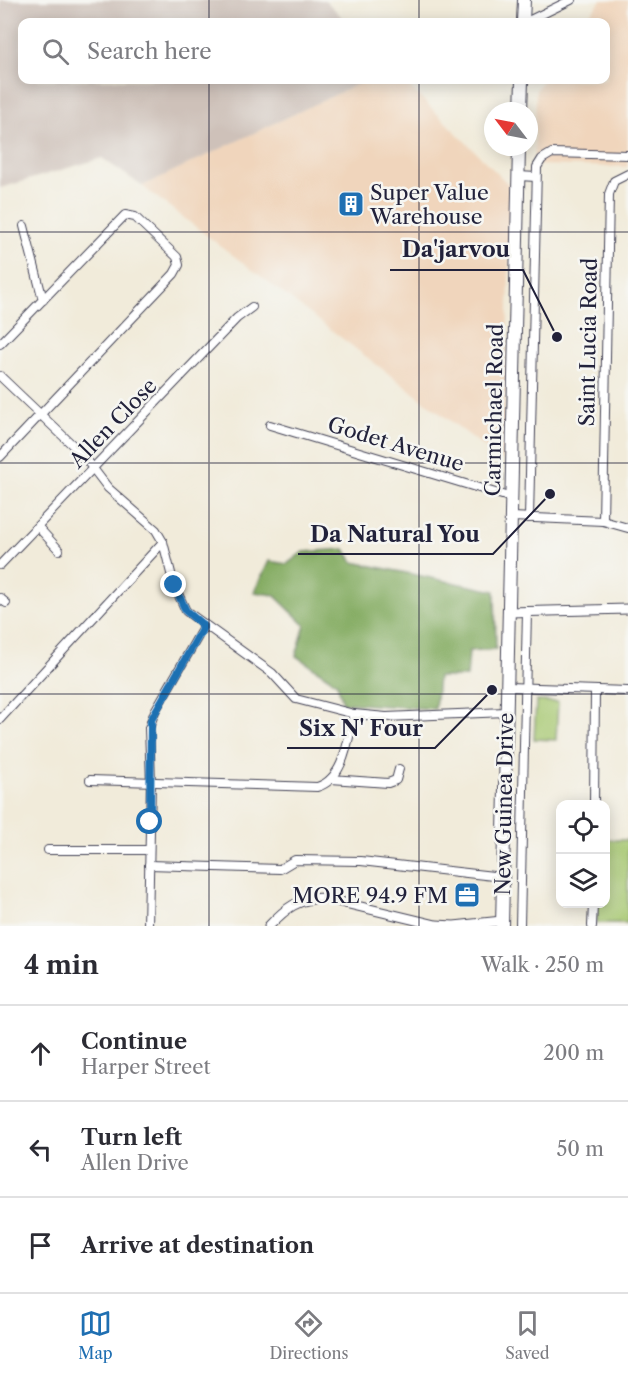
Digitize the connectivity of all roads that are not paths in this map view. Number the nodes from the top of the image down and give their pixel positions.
1 (524, 0) edge
2 (571, 0) edge
3 (525, 18) edge
4 (533, 18) edge
5 (522, 84) edge
6 (521, 102) edge
7 (628, 155) edge
8 (519, 156) edge
9 (628, 174) edge
10 (519, 176) junction
11 (536, 177) junction
12 (24, 226) dead end
13 (44, 300) junction
14 (252, 307) dead end
15 (0, 344) edge
16 (0, 376) edge
17 (40, 415) junction
18 (270, 425) dead end
19 (0, 456) edge
20 (93, 471) junction
21 (512, 498) junction
22 (512, 517) junction
23 (529, 518) junction
24 (603, 521) junction
25 (38, 527) junction
26 (628, 528) edge
27 (163, 542) junction
28 (59, 550) dead end
29 (0, 565) edge
30 (628, 609) edge
31 (527, 611) junction
32 (509, 612) junction
33 (204, 626) junction
34 (508, 687) junction
35 (524, 688) junction
36 (595, 691) junction
37 (628, 691) edge
38 (506, 712) junction
39 (354, 714) junction
40 (0, 719) edge
41 (399, 769) dead end
42 (332, 779) junction
43 (90, 780) dead end
44 (151, 782) junction
45 (594, 800) edge
46 (48, 850) dead end
47 (149, 850) junction
48 (149, 865) junction
49 (502, 877) junction
50 (593, 908) edge
51 (502, 923) edge
52 (148, 926) edge
53 (268, 926) edge
54 (520, 926) edge
55 (592, 926) edge

1 - 3 main road
2 - 4 street
5 - 6 main road
7 - 11 street
8 - 10 main road, Carmichael Road
9 - 24 street, Saint Lucia Road
10 - 11 street
10 - 21 main road, Carmichael Road
11 - 23 street
12 - 13 street
13 - 15 street
13 - 17 street
14 - 20 street, Allen Close
16 - 17 street
17 - 19 street
17 - 20 street
18 - 21 street, Godet Avenue
20 - 25 street, Allen Close
20 - 27 street
21 - 22 main road, Carmichael Road
22 - 23 street
22 - 32 main road, Carmichael Road
23 - 24 street
24 - 26 street
25 - 28 street
25 - 29 street, Allen Close
27 - 33 street
27 - 40 street
30 - 31 street
31 - 32 street
31 - 35 street, New Guinea Drive
32 - 34 main road, Carmichael Road
33 - 39 street
33 - 44 street
34 - 35 street
34 - 38 main road, Carmichael Road
35 - 36 street
35 - 54 street, New Guinea Drive
36 - 37 street
36 - 45 street
38 - 39 street
38 - 49 main road, Carmichael Road
39 - 42 street
41 - 42 street
42 - 44 street
43 - 44 street
44 - 47 street
46 - 47 street
47 - 48 street
48 - 49 street
48 - 52 street
49 - 51 main road, Carmichael Road
50 - 55 street
51 - 53 street

